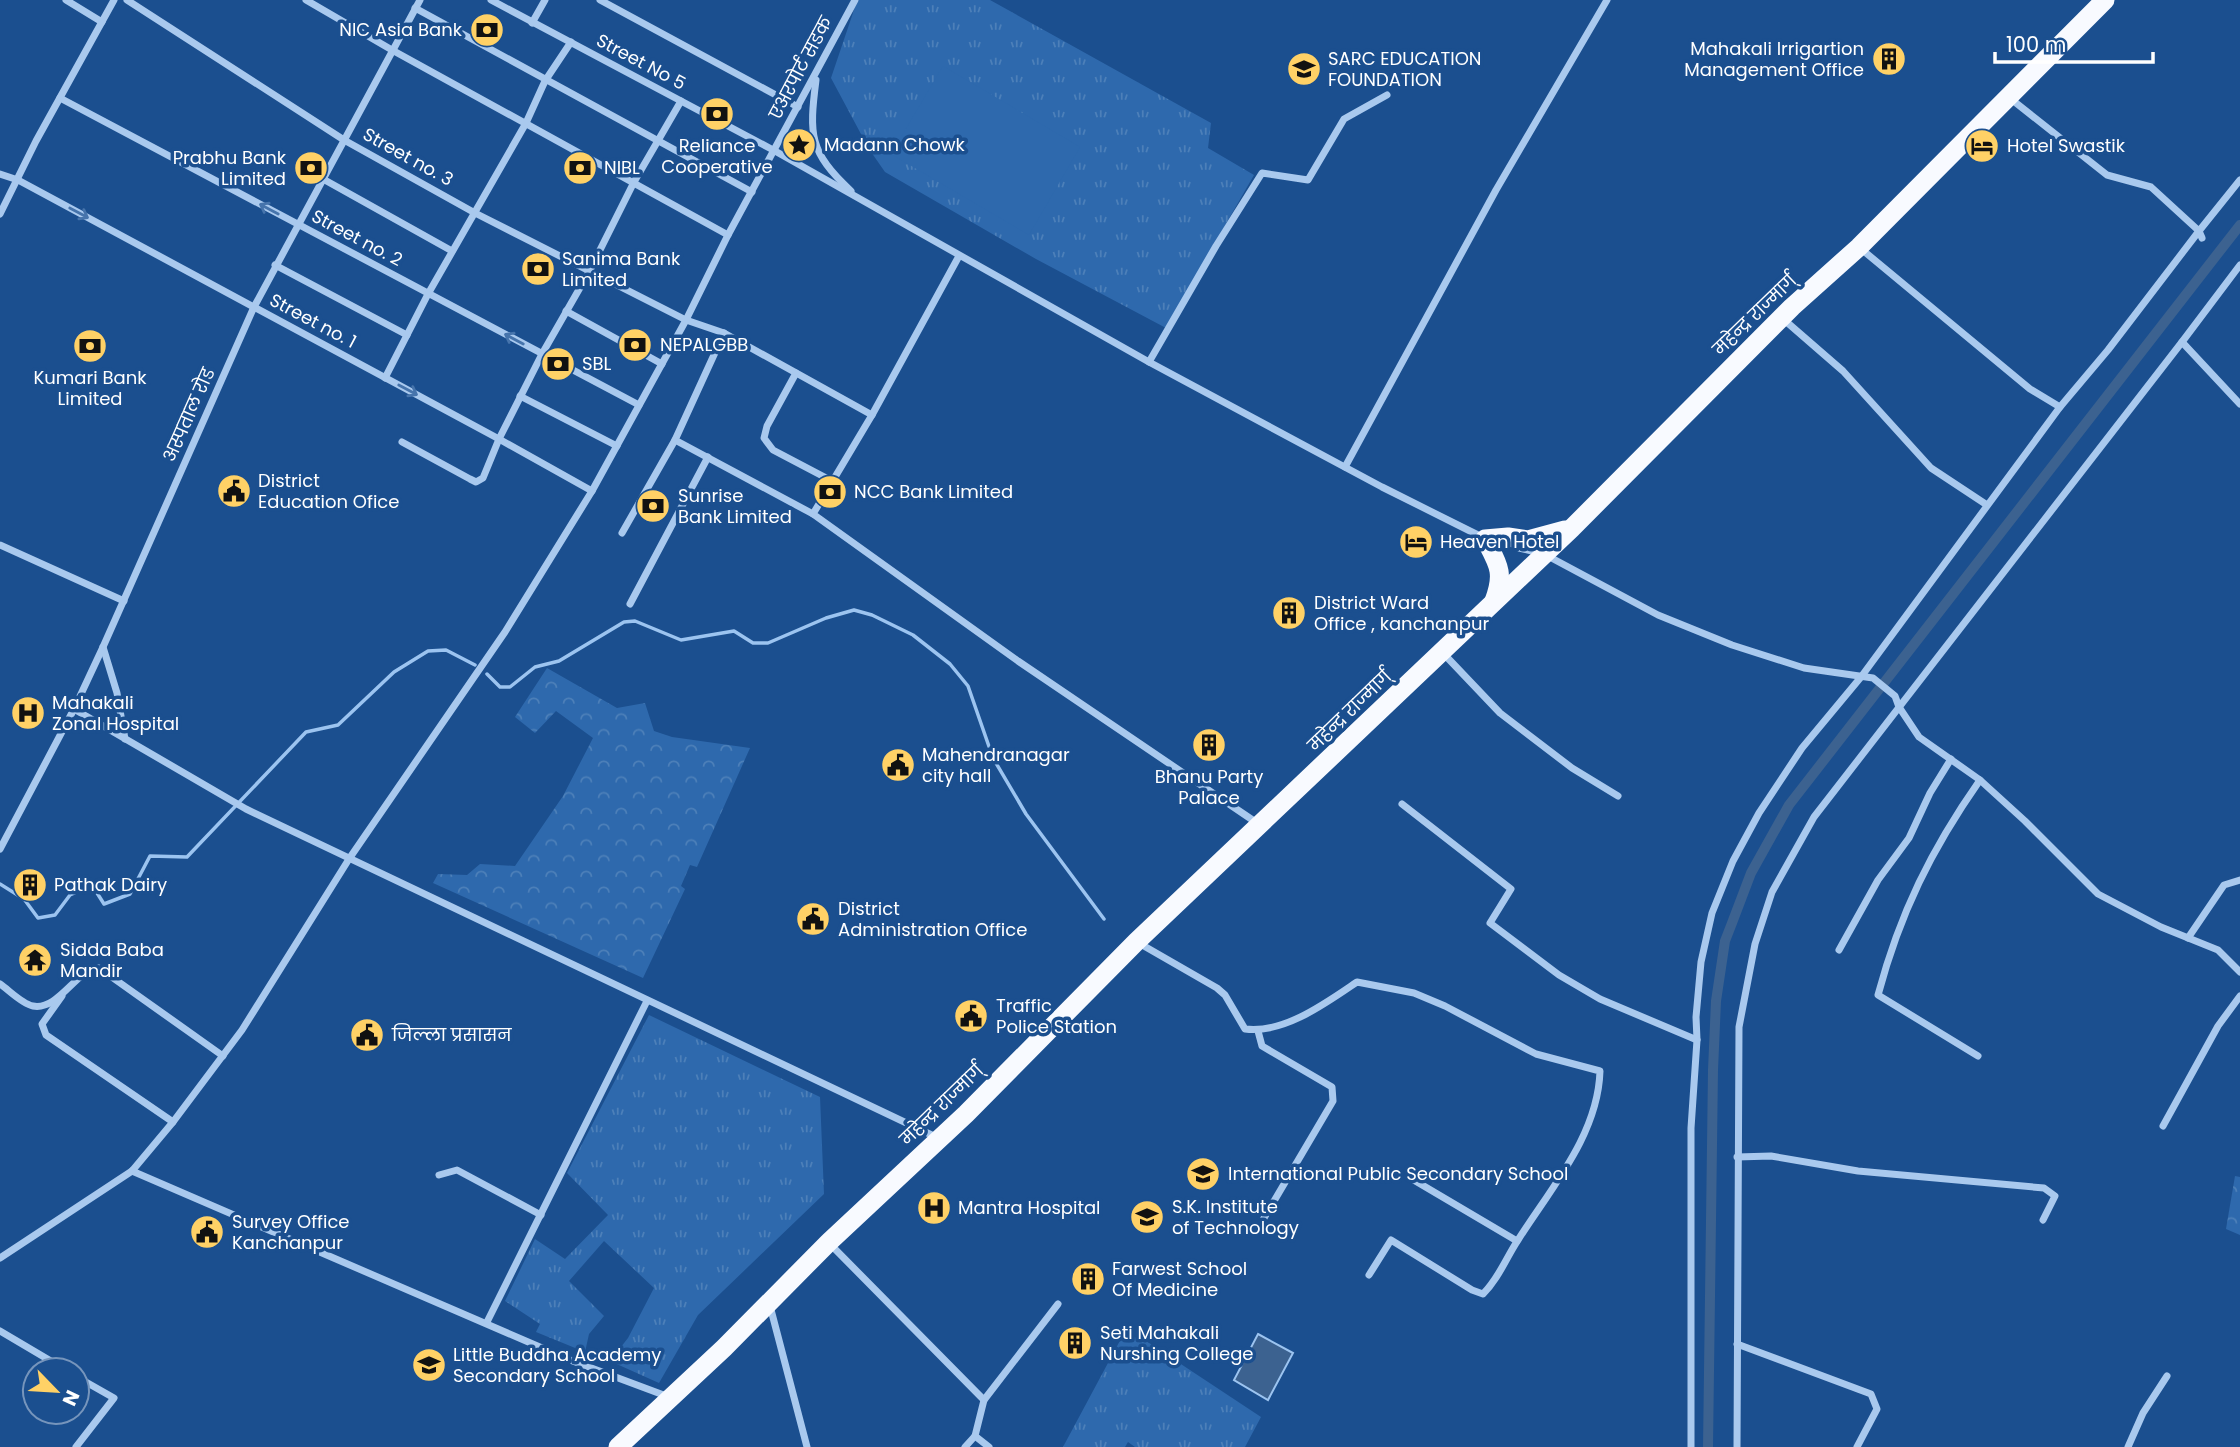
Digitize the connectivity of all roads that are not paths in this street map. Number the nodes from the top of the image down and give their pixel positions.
1 (66, 0) edge
2 (114, 0) edge
3 (127, 0) edge
4 (306, 0) edge
5 (419, 0) edge
6 (491, 0) edge
7 (545, 0) edge
8 (600, 0) edge
9 (855, 0) edge
10 (1607, 0) edge
11 (2105, 0) edge
12 (415, 8) junction
13 (102, 22) junction
14 (532, 23) junction
15 (571, 42) junction
16 (392, 50) junction
17 (817, 72) junction
18 (545, 81) junction
19 (1387, 95) dead end
20 (2007, 96) junction
21 (60, 98) junction
22 (681, 101) junction
23 (799, 107) junction
24 (526, 123) junction
25 (344, 140) junction
26 (659, 141) junction
27 (775, 151) junction
28 (0, 174) edge
29 (323, 179) junction
30 (19, 180) junction
31 (2240, 180) edge
32 (634, 182) junction
33 (752, 192) junction
34 (861, 200) junction
35 (475, 213) junction
36 (0, 214) edge
37 (298, 225) junction
38 (2200, 234) junction
39 (728, 235) junction
40 (1859, 247) junction
41 (452, 251) junction
42 (960, 256) junction
43 (275, 265) junction
44 (2240, 265) edge
45 (589, 272) junction
46 (428, 293) junction
47 (254, 307) junction
48 (566, 311) junction
49 (1781, 318) junction
50 (686, 320) junction
51 (724, 333) junction
52 (407, 335) junction
53 (2182, 342) junction
54 (542, 354) junction
55 (1149, 362) junction
56 (662, 364) junction
57 (796, 373) junction
58 (385, 378) junction
59 (520, 396) junction
60 (2240, 404) edge
61 (639, 405) junction
62 (2060, 407) junction
63 (872, 415) junction
64 (499, 439) junction
65 (675, 440) junction
66 (402, 442) dead end
67 (617, 446) junction
68 (708, 457) junction
69 (1345, 467) junction
70 (832, 481) junction
71 (592, 491) junction
72 (1987, 505) junction
73 (813, 514) junction
74 (1572, 527) junction
75 (622, 533) dead end
76 (1485, 539) junction
77 (0, 545) edge
78 (1544, 554) junction
79 (124, 601) junction
80 (630, 604) dead end
81 (1492, 605) junction
82 (103, 647) junction
83 (1441, 652) junction
84 (1861, 677) junction
85 (1899, 707) junction
86 (74, 709) junction
87 (125, 738) junction
88 (1951, 759) junction
89 (1980, 780) junction
90 (1618, 796) dead end
91 (1402, 804) dead end
92 (1261, 825) junction
93 (0, 849) edge
94 (349, 859) junction
95 (2240, 880) edge
96 (2188, 938) junction
97 (1136, 942) junction
98 (1839, 950) dead end
99 (2240, 972) edge
100 (0, 984) edge
101 (62, 996) junction
102 (2240, 996) edge
103 (647, 1001) junction
104 (1258, 1031) junction
105 (1698, 1040) junction
106 (223, 1056) junction
107 (1978, 1056) dead end
108 (173, 1122) junction
109 (2162, 1126) dead end
110 (938, 1138) junction
111 (1737, 1157) junction
112 (132, 1171) junction
113 (439, 1175) dead end
114 (1412, 1179) dead end
115 (541, 1215) junction
116 (1264, 1218) dead end
117 (2043, 1220) dead end
118 (1517, 1241) junction
119 (829, 1242) junction
120 (0, 1258) edge
121 (1369, 1275) dead end
122 (769, 1302) junction
123 (1058, 1304) dead end
124 (487, 1322) junction
125 (1, 1336) edge
126 (1737, 1344) junction
127 (39, 1356) edge
128 (2167, 1376) dead end
129 (91, 1385) edge
130 (669, 1397) junction
131 (984, 1400) junction
132 (975, 1436) junction
133 (76, 1447) edge
134 (618, 1447) edge
135 (807, 1447) edge
136 (965, 1447) edge
137 (989, 1447) edge
138 (1691, 1447) edge
139 (1737, 1447) edge
140 (1857, 1447) edge
141 (2128, 1447) edge

1 - 13 street
2 - 13 street
3 - 25 street, Street no. 3
4 - 16 street
5 - 12 street, अस्पताल रोड
6 - 14 street, Street No 5
7 - 14 street
8 - 23 street
9 - 17 street, एअरपोर्ट सडक
10 - 69 street
11 - 20 highway, महेन्द्र राज्मार्ग्
12 - 16 street, अस्पताल रोड
12 - 18 street
13 - 21 street
14 - 15 street, Street No 5
15 - 18 street
15 - 22 street, Street No 5
16 - 24 street
16 - 25 street, अस्पताल रोड
17 - 23 street, एअरपोर्ट सडक
17 - 34 street
18 - 24 street
18 - 26 street
19 - 55 street
20 - 38 street
20 - 40 highway, महेन्द्र राज्मार्ग्
21 - 30 street
37 -> 21 street, Street no. 2
22 - 26 street
22 - 27 street, Street No 5
23 - 27 street, एअरपोर्ट सडक
24 - 32 street
24 - 35 street
25 - 29 street, अस्पताल रोड
25 - 35 street, Street no. 3
26 - 32 street
26 - 33 street
27 - 33 street, एअरपोर्ट सडक
27 - 34 street, Street No 5
28 - 30 street, Street no. 1
29 - 37 street, अस्पताल रोड
29 - 41 street
30 - 36 street
30 -> 47 street, Street no. 1
31 - 38 street
32 - 39 street
32 - 45 street
33 - 39 street, एअरपोर्ट सडक
34 - 42 street
35 - 41 street
35 - 45 street, Street no. 3
37 - 43 street, अस्पताल रोड
37 - 46 street, Street no. 2
38 - 62 street
39 - 50 street, एअरपोर्ट सडक
40 - 49 highway, महेन्द्र राज्मार्ग्
40 - 62 street
41 - 46 street
42 - 55 street
42 - 63 street
43 - 47 street, अस्पताल रोड
43 - 52 street
44 - 53 street
45 - 48 street
45 - 50 street, Street no. 3
46 - 52 street
54 -> 46 street, Street no. 2
47 - 58 street, Street no. 1
47 - 79 street, अस्पताल रोड
48 - 54 street
48 - 56 street
49 - 72 street
49 - 74 highway, महेन्द्र राज्मार्ग्
50 - 51 street, Street no. 3
50 - 56 street, एअरपोर्ट सडक
51 - 57 street, Street no. 3
51 - 65 street
52 - 58 street
53 - 60 street
53 - 85 street
54 - 59 street
54 - 61 street, Street no. 2
55 - 69 street
56 - 61 street, एअरपोर्ट सडक
57 - 63 street, Street no. 3
57 - 70 street
58 -> 64 street, Street no. 1
59 - 64 street
59 - 67 street
61 - 67 street, एअरपोर्ट सडक
62 - 72 street
63 - 70 street
64 - 66 street
64 - 71 street, Street no. 1
65 - 68 street
65 - 75 street
67 - 71 street, एअरपोर्ट सडक
68 - 73 street
68 - 80 street
69 - 76 street
70 - 73 street
71 - 94 street, एअरपोर्ट सडक
72 - 84 street
73 - 92 street
74 - 76 highway
74 - 78 highway, महेन्द्र राज्मार्ग्
76 - 78 street
76 - 81 highway
77 - 79 street
78 - 81 highway, महेन्द्र राज्मार्ग्
78 - 84 street
79 - 82 street, अस्पताल रोड
81 - 83 highway, महेन्द्र राज्मार्ग्
82 - 86 street, अस्पताल रोड
82 - 87 street
83 - 90 street
83 - 92 highway, महेन्द्र राज्मार्ग्
84 - 85 street
84 - 105 street
85 - 88 street
85 - 111 street
86 - 87 street
86 - 93 street, अस्पताल रोड
87 - 94 street
88 - 89 street
88 - 98 street
89 - 96 street
89 - 107 street
91 - 105 street
92 - 97 highway, महेन्द्र राज्मार्ग्
94 - 103 street
94 - 106 street, एअरपोर्ट सडक
95 - 96 street
96 - 99 street
97 - 104 street
97 - 110 highway, महेन्द्र राज्मार्ग्
100 - 101 street
101 - 106 street
101 - 108 street
102 - 109 street
103 - 110 street
103 - 115 street
104 - 116 street
104 - 118 street
105 - 138 street
106 - 108 street, एअरपोर्ट सडक
108 - 112 street, एअरपोर्ट सडक
110 - 119 highway, महेन्द्र राज्मार्ग्
111 - 117 street
111 - 126 street
112 - 120 street, एअरपोर्ट सडक
112 - 124 street
113 - 115 street
114 - 118 street
115 - 124 street
118 - 121 street
119 - 122 highway, महेन्द्र राज्मार्ग्
119 - 131 street
122 - 130 highway, महेन्द्र राज्मार्ग्
122 - 135 street
123 - 131 street
124 - 130 street
125 - 127 street
126 - 139 street
126 - 140 street
128 - 141 street
129 - 133 street
130 - 134 highway, महेन्द्र राज्मार्ग्
131 - 132 street
132 - 136 street
132 - 137 street

